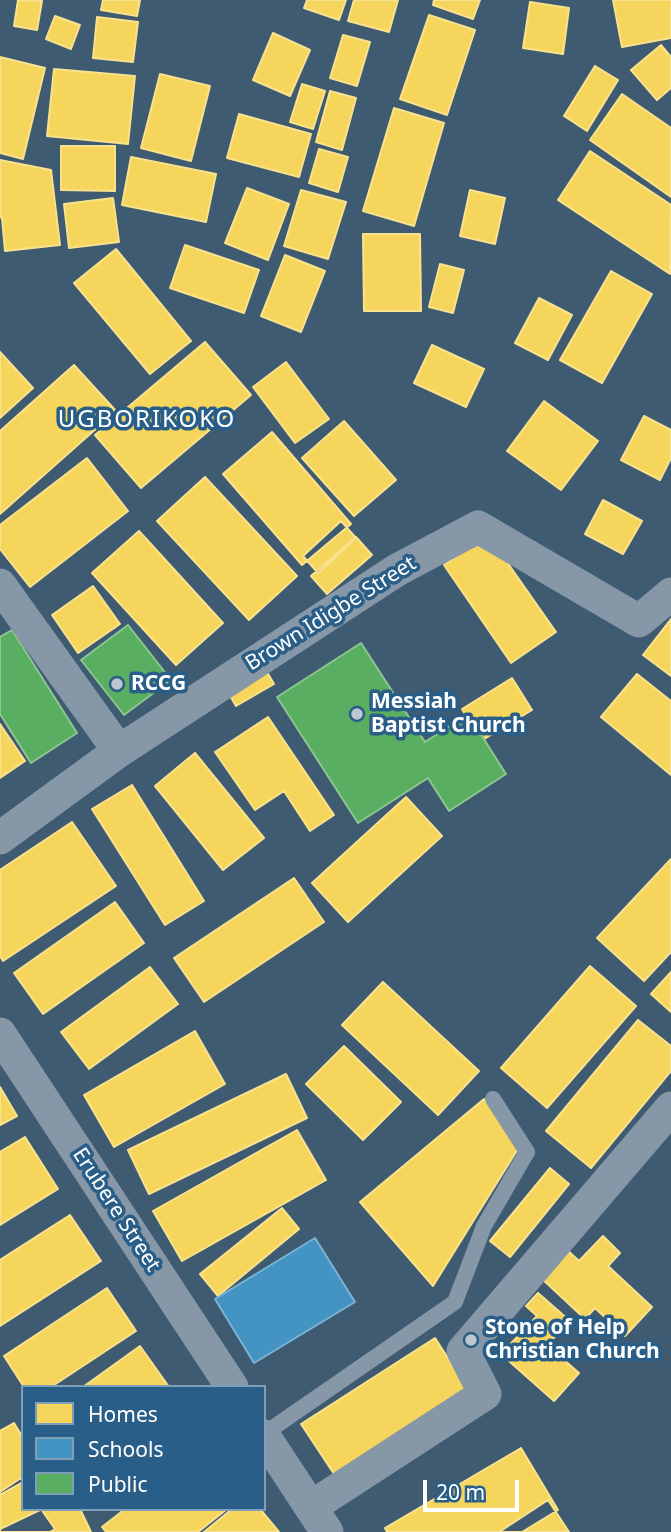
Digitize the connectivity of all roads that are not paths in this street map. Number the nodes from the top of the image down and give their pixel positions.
1 (0, 586) edge
2 (671, 594) edge
3 (119, 751) junction
4 (0, 838) edge
5 (0, 1034) edge
6 (493, 1099) dead end
7 (671, 1108) edge
8 (231, 1385) edge
9 (266, 1434) edge
10 (266, 1438) edge
11 (319, 1519) edge

1 - 3 street
2 - 3 street, Brown Idigbe Street
3 - 4 street, Brown Idigbe Street
5 - 8 street, Erubere Street
6 - 9 lane
7 - 11 street
10 - 11 street

